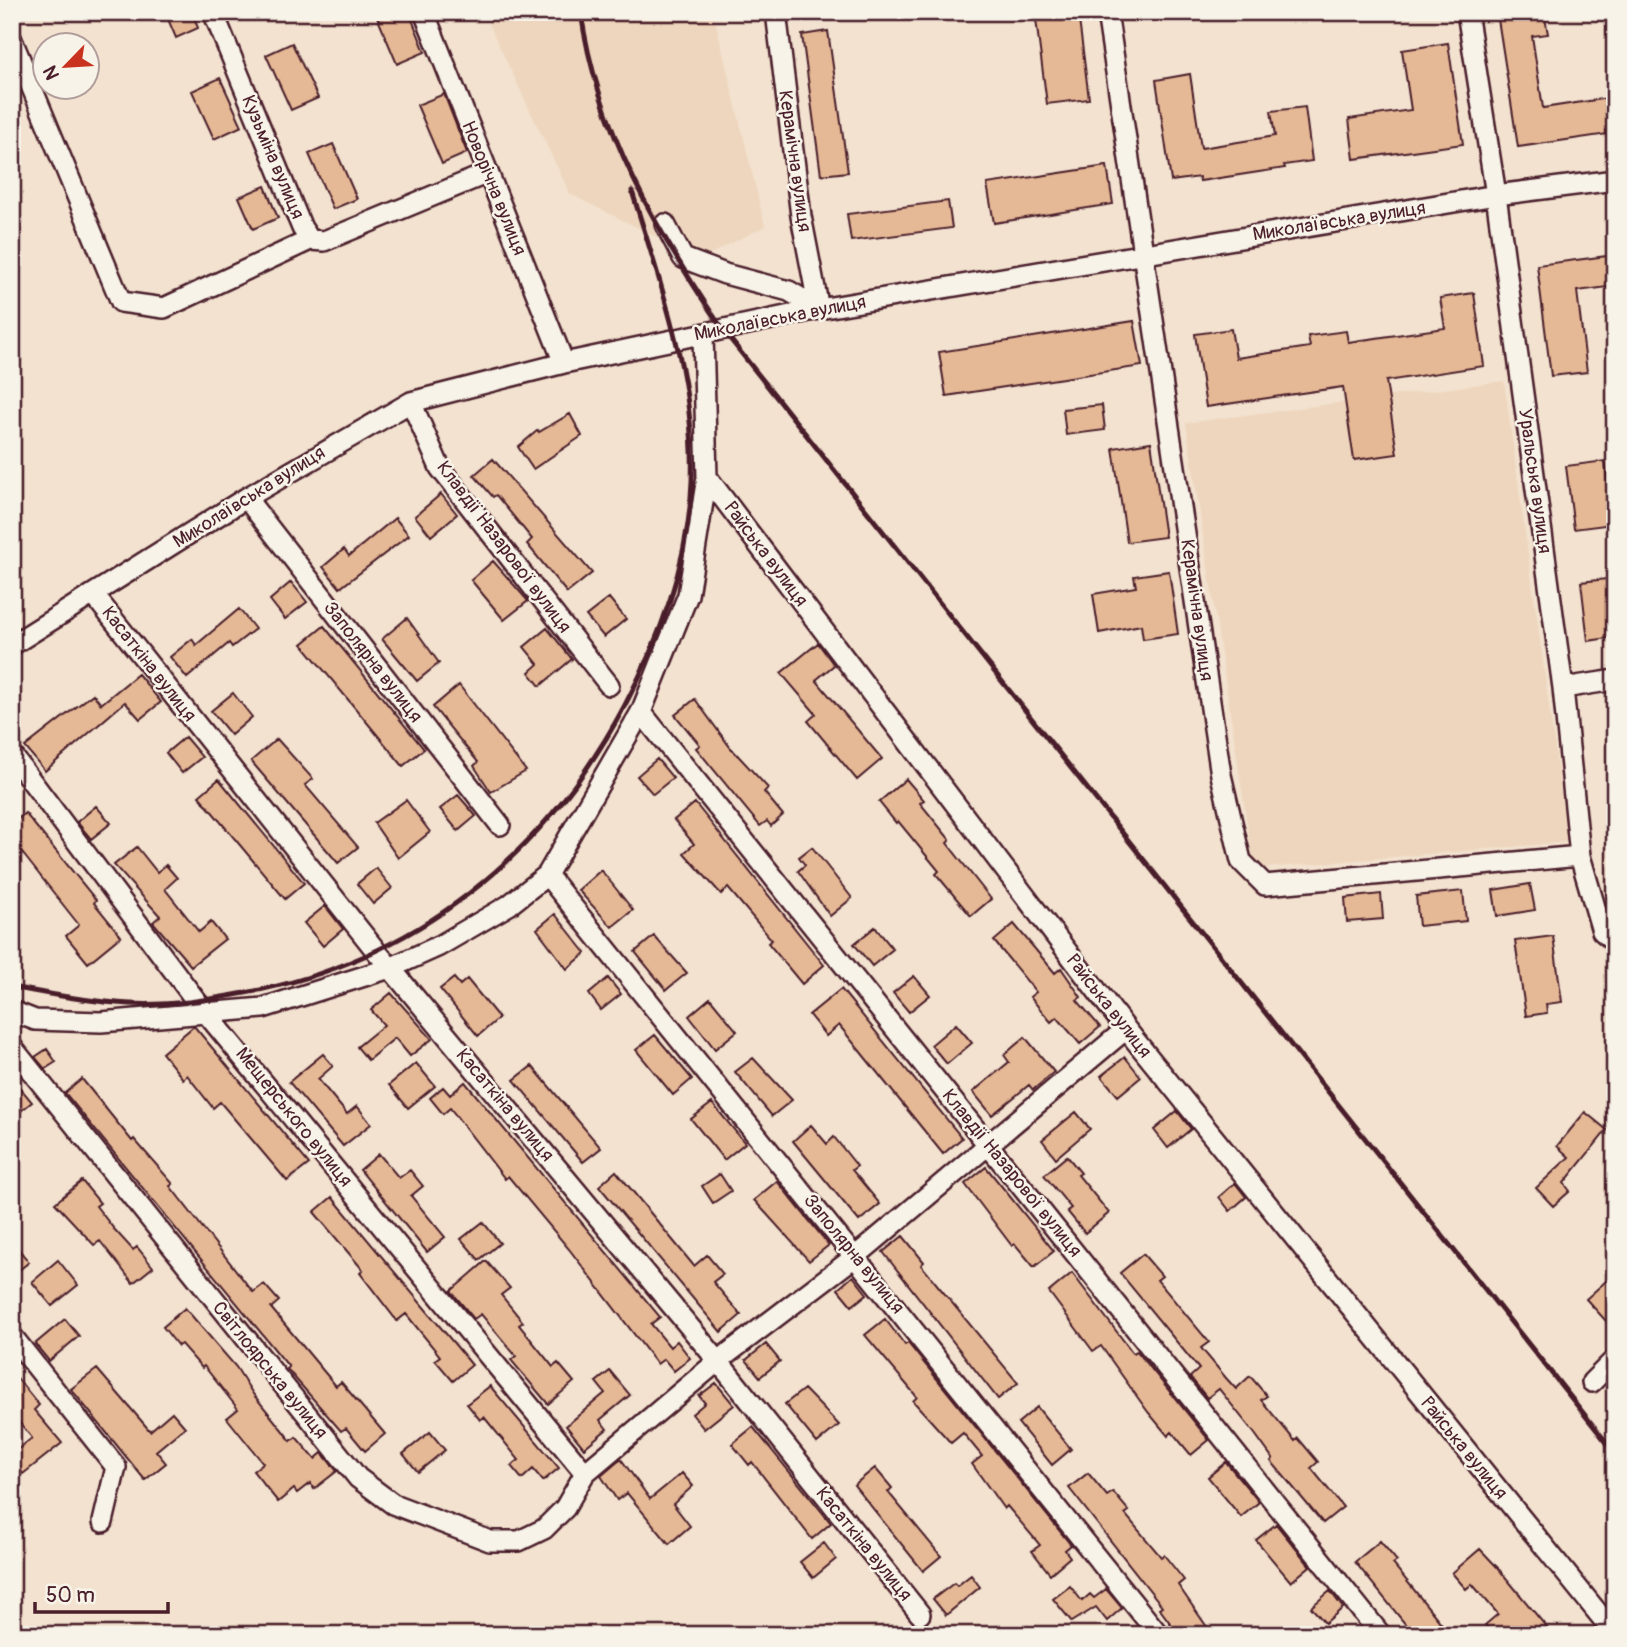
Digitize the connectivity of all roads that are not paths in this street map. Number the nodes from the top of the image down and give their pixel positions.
1 (212, 12) edge
2 (424, 12) edge
3 (776, 12) edge
4 (1107, 12) edge
5 (1467, 12) edge
6 (12, 40) edge
7 (488, 173) junction
8 (1615, 180) edge
9 (1496, 195) junction
10 (665, 224) dead end
11 (310, 240) junction
12 (1143, 253) junction
13 (819, 309) junction
14 (703, 335) junction
15 (564, 363) junction
16 (411, 402) junction
17 (707, 477) junction
18 (246, 498) junction
19 (93, 594) junction
20 (12, 645) edge
21 (1615, 680) edge
22 (609, 685) dead end
23 (1563, 688) junction
24 (641, 712) junction
25 (12, 755) edge
26 (500, 825) dead end
27 (1580, 856) junction
28 (547, 875) junction
29 (1615, 942) edge
30 (390, 968) junction
31 (12, 1011) edge
32 (210, 1015) junction
33 (1126, 1029) junction
34 (12, 1047) edge
35 (990, 1144) junction
36 (856, 1256) junction
37 (12, 1336) edge
38 (1615, 1359) edge
39 (718, 1361) junction
40 (1592, 1382) dead end
41 (585, 1473) junction
42 (103, 1522) dead end
43 (920, 1614) dead end
44 (1615, 1634) edge
45 (1160, 1635) edge
46 (1381, 1635) edge

1 - 11 street, Кузьміна вулиця
2 - 7 street, Новорічна вулиця
3 - 13 street, Керамічна вулиця
4 - 12 street, Керамічна вулиця
5 - 9 street, Уральська вулиця
6 - 11 street
7 - 11 street, Кузьміна вулиця
7 - 15 street, Новорічна вулиця
8 - 9 street, Миколаївська вулиця
9 - 12 street, Миколаївська вулиця
9 - 23 street, Уральська вулиця
10 - 13 street
12 - 13 street, Миколаївська вулиця
12 - 27 street, Керамічна вулиця
13 - 14 street, Миколаївська вулиця
14 - 15 street, Миколаївська вулиця
14 - 17 street
15 - 16 street, Миколаївська вулиця
16 - 18 street, Миколаївська вулиця
16 - 22 street, Клавдії Назарової вулиця
17 - 24 street
17 - 33 street, Райська вулиця
18 - 19 street, Миколаївська вулиця
18 - 26 street, Заполярна вулиця
19 - 20 street, Миколаївська вулиця
19 - 30 street, Касаткіна вулиця
21 - 23 street
23 - 27 street, Уральська вулиця
24 - 28 street
24 - 35 street, Клавдії Назарової вулиця
25 - 32 street, Мещерського вулиця
27 - 29 street, Уральська вулиця
28 - 30 street
28 - 36 street, Заполярна вулиця
30 - 32 street
30 - 39 street, Касаткіна вулиця
31 - 32 street
32 - 41 street, Мещерського вулиця
33 - 35 street, Світлоярська вулиця
33 - 44 street, Райська вулиця
34 - 41 street, Світлоярська вулиця
35 - 36 street, Світлоярська вулиця
35 - 46 street, Клавдії Назарової вулиця
36 - 39 street, Світлоярська вулиця
36 - 45 street, Заполярна вулиця
37 - 42 street
38 - 40 street
39 - 41 street, Світлоярська вулиця
39 - 43 street, Касаткіна вулиця

